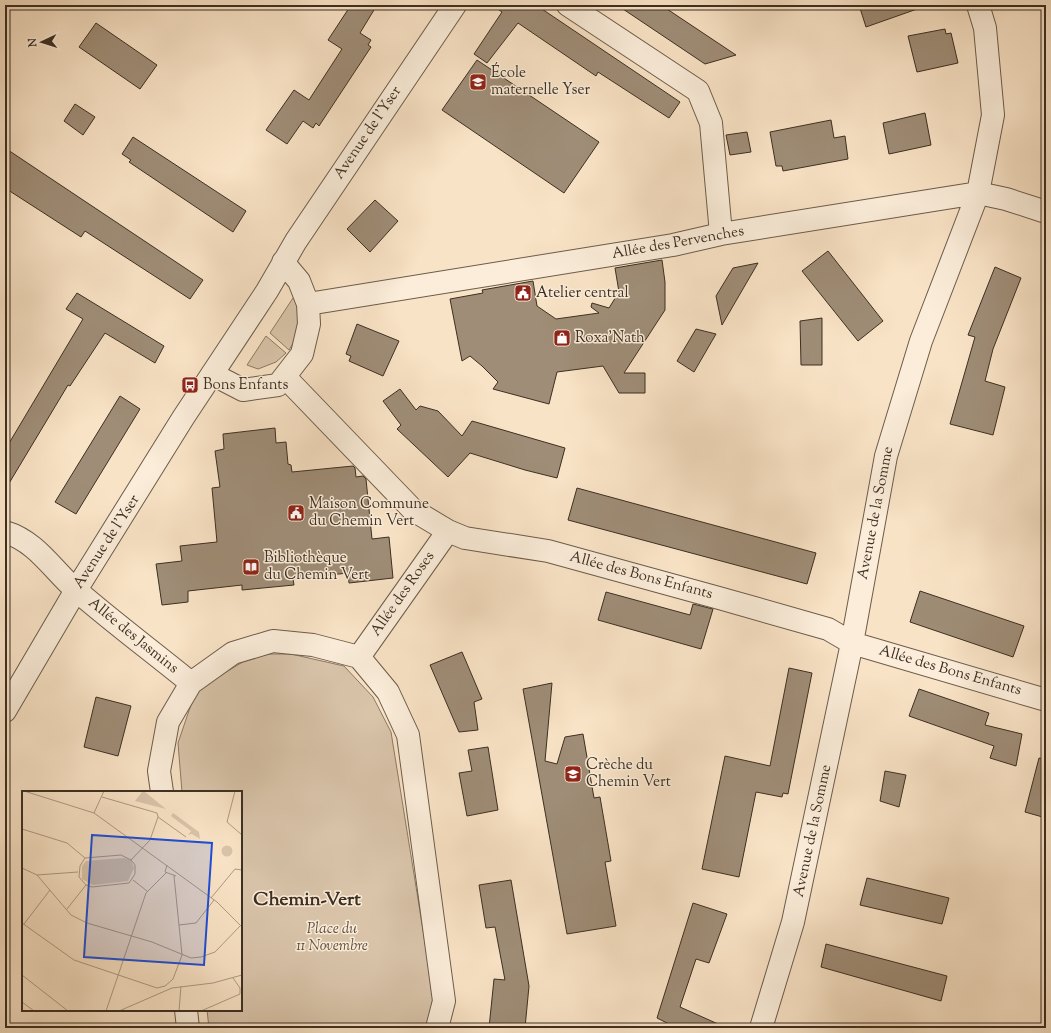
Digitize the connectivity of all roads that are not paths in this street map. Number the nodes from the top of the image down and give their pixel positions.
1 (455, 5) edge
2 (568, 5) edge
3 (978, 5) edge
4 (978, 193) junction
5 (1046, 212) edge
6 (721, 234) junction
7 (283, 262) junction
8 (308, 304) junction
9 (212, 374) junction
10 (285, 377) junction
11 (448, 530) junction
12 (5, 532) edge
13 (76, 590) junction
14 (852, 642) junction
15 (359, 657) junction
16 (192, 683) junction
17 (1046, 700) edge
18 (5, 711) edge
19 (162, 791) edge
20 (186, 1011) edge
21 (188, 1028) edge
22 (437, 1028) edge
23 (761, 1028) edge

1 - 7 street, Avenue de l'Yser
2 - 6 street
3 - 4 street, Avenue de la Somme
4 - 5 street, Allée des Pervenches
4 - 6 street, Allée des Pervenches
4 - 14 street, Avenue de la Somme
6 - 8 street, Allée des Pervenches
7 - 8 street
7 - 9 street, Avenue de l'Yser
8 - 10 street
9 - 10 street
9 - 13 street, Avenue de l'Yser
10 - 11 street, Allée des Bons Enfants
11 - 14 street, Allée des Bons Enfants
11 - 15 street, Allée des Roses
12 - 13 street, Allée des Jasmins
13 - 16 street, Allée des Jasmins
13 - 18 street, Avenue de l'Yser
14 - 17 street, Allée des Bons Enfants
14 - 23 street, Avenue de la Somme
15 - 16 street
15 - 22 street
16 - 19 street
20 - 21 street

